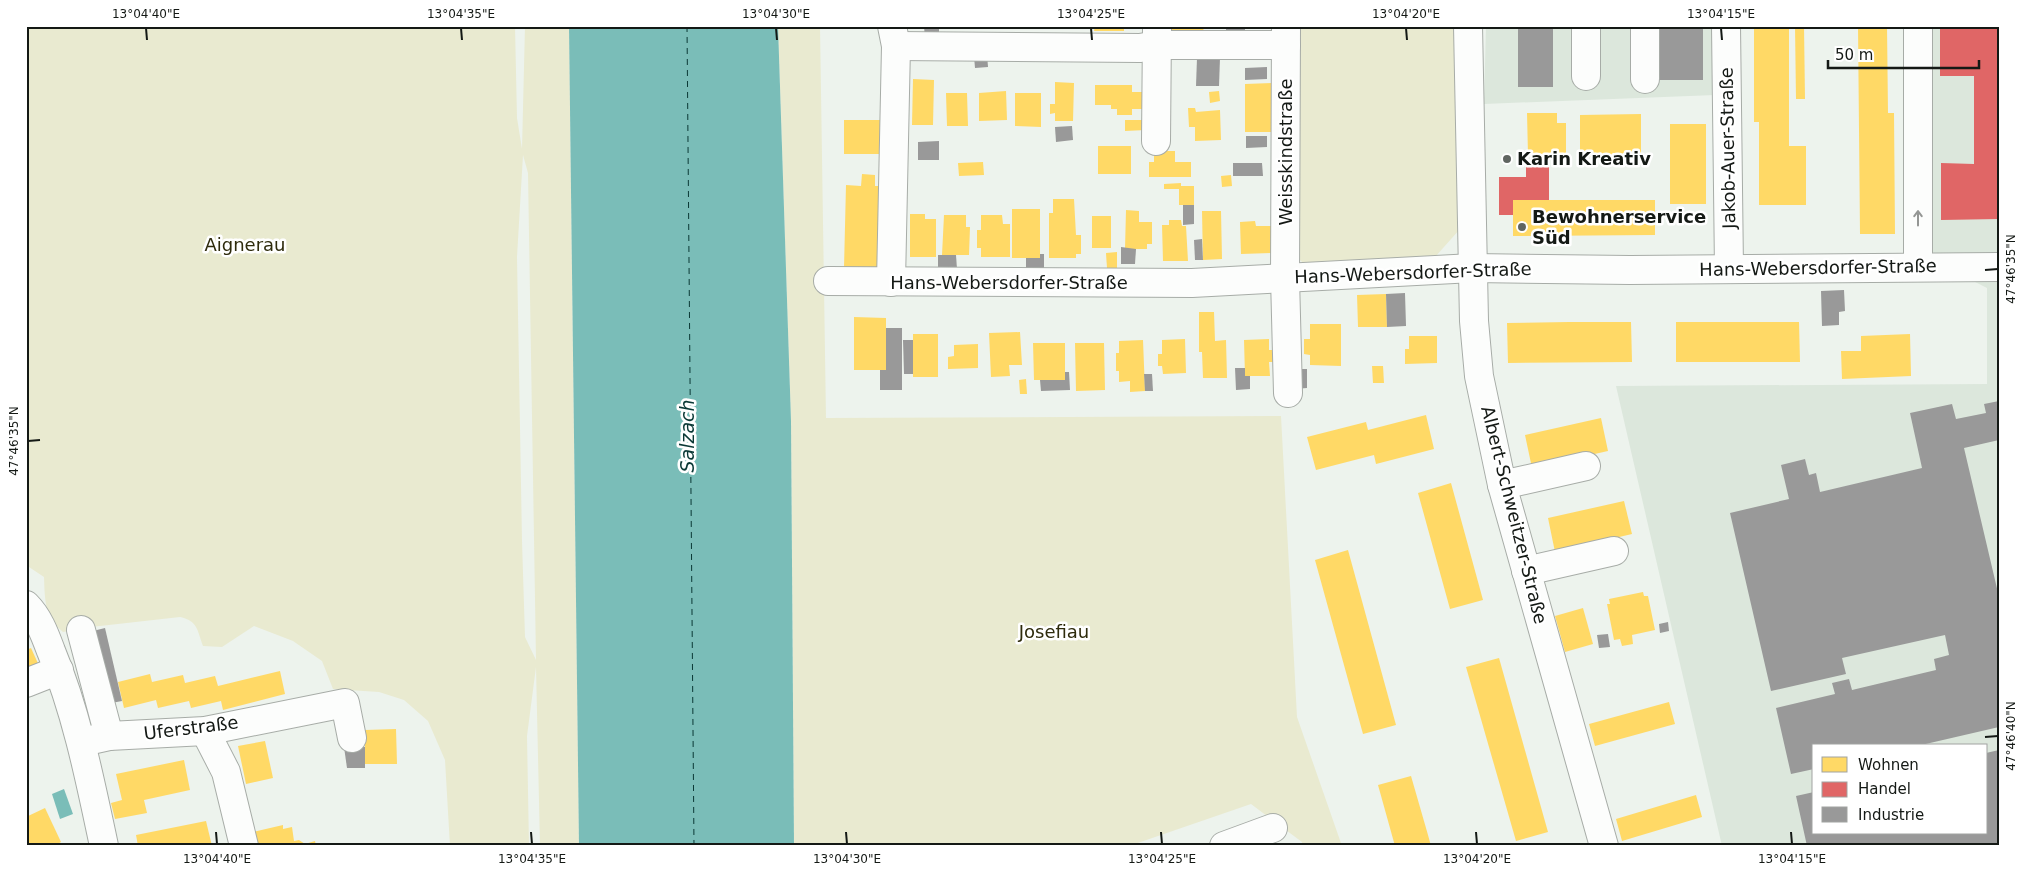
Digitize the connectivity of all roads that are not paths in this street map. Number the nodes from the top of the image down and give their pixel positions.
1 (1468, 26) edge
2 (1586, 26) edge
3 (1645, 26) edge
4 (1726, 26) edge
5 (1918, 26) edge
6 (894, 36) edge
7 (1157, 36) edge
8 (1286, 36) edge
9 (1071, 37) edge
10 (1586, 76) dead end
11 (1645, 79) dead end
12 (1156, 141) dead end
13 (1918, 267) junction
14 (1999, 267) edge
15 (1473, 268) junction
16 (1730, 269) junction
17 (1285, 278) junction
18 (828, 281) dead end
19 (891, 282) junction
20 (1288, 393) dead end
21 (1586, 466) dead end
22 (1502, 485) junction
23 (1614, 551) dead end
24 (1526, 571) junction
25 (26, 605) edge
26 (81, 630) dead end
27 (59, 670) junction
28 (26, 683) edge
29 (205, 731) junction
30 (109, 736) junction
31 (352, 738) dead end
32 (82, 742) junction
33 (1273, 828) dead end
34 (104, 846) edge
35 (244, 846) edge
36 (1224, 846) edge
37 (1604, 846) edge

1 - 15 street, Albert-Schweitzer-Straße
2 - 10 street
3 - 11 street
4 - 16 street, Jakob-Auer-Straße
13 -> 5 street
6 - 9 street
6 - 19 street
7 - 8 street
7 - 9 street
7 - 12 street
8 - 17 street, Weisskindstraße
13 - 14 street, Hans-Webersdorfer-Straße
13 - 16 street, Hans-Webersdorfer-Straße
15 - 16 street, Hans-Webersdorfer-Straße
15 - 17 street, Hans-Webersdorfer-Straße
15 - 22 street, Albert-Schweitzer-Straße
17 - 19 street, Hans-Webersdorfer-Straße
17 - 20 street, Weisskindstraße
18 - 19 street, Hans-Webersdorfer-Straße
21 - 22 street
22 - 24 street, Albert-Schweitzer-Straße
23 - 24 street
24 - 37 street, Albert-Schweitzer-Straße
25 - 27 street
26 - 30 street
27 - 28 street
27 - 32 street
29 - 30 street, Uferstraße
29 - 31 street, Uferstraße
29 - 35 street
30 - 32 street, Uferstraße
32 - 34 street
33 - 36 street

